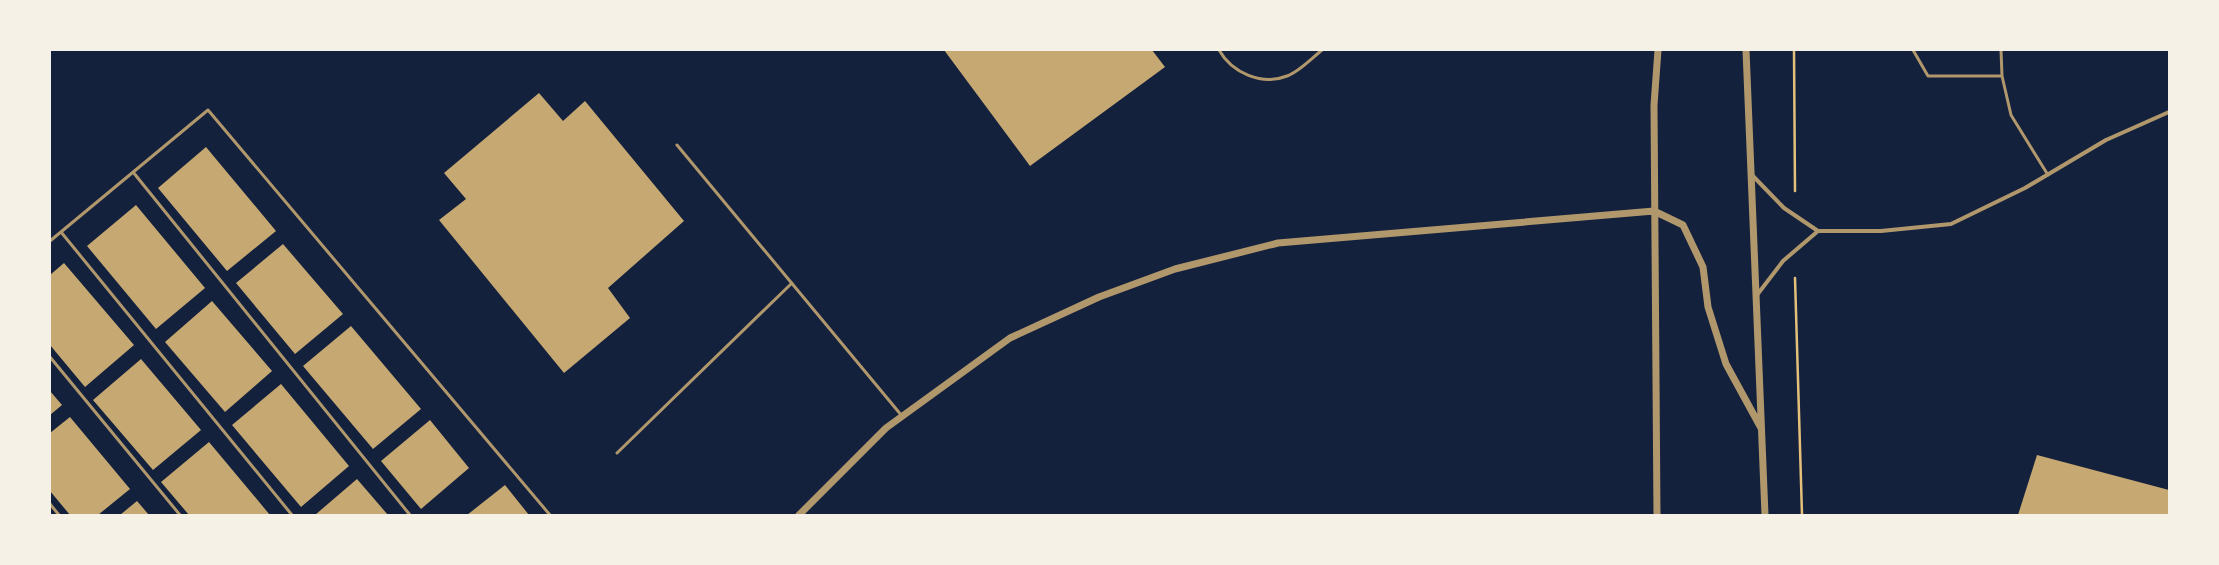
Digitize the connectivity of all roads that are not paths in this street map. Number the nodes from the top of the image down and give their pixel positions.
1 (1219, 50) edge
2 (1322, 50) edge
3 (1658, 50) edge
4 (1746, 50) edge
5 (1913, 50) edge
6 (2001, 50) edge
7 (2002, 76) junction
8 (2169, 112) edge
9 (677, 145) dead end
10 (133, 172) junction
11 (1752, 174) junction
12 (2048, 175) junction
13 (1654, 211) junction
14 (1818, 230) junction
15 (60, 232) junction
16 (50, 241) edge
17 (792, 283) junction
18 (1756, 296) junction
19 (50, 357) edge
20 (902, 416) junction
21 (1761, 428) junction
22 (617, 453) dead end
23 (50, 504) edge
24 (59, 515) edge
25 (180, 515) edge
26 (292, 515) edge
27 (410, 515) edge
28 (550, 515) edge
29 (799, 515) edge
30 (1657, 515) edge
31 (1765, 515) edge

1 - 2 lane
3 - 13 street
4 - 11 street
5 - 7 lane
6 - 7 lane
7 - 12 lane
8 - 12 street
9 - 17 lane
10 - 15 lane
10 - 27 lane
10 - 28 lane
11 - 14 street
11 - 18 street
12 - 14 street
13 - 20 street
13 - 21 street
13 - 30 street
14 - 18 street
15 - 16 lane
15 - 26 lane
17 - 20 lane
17 - 22 lane
18 - 21 street
19 - 25 lane
20 - 29 street
21 - 31 street
23 - 24 lane

